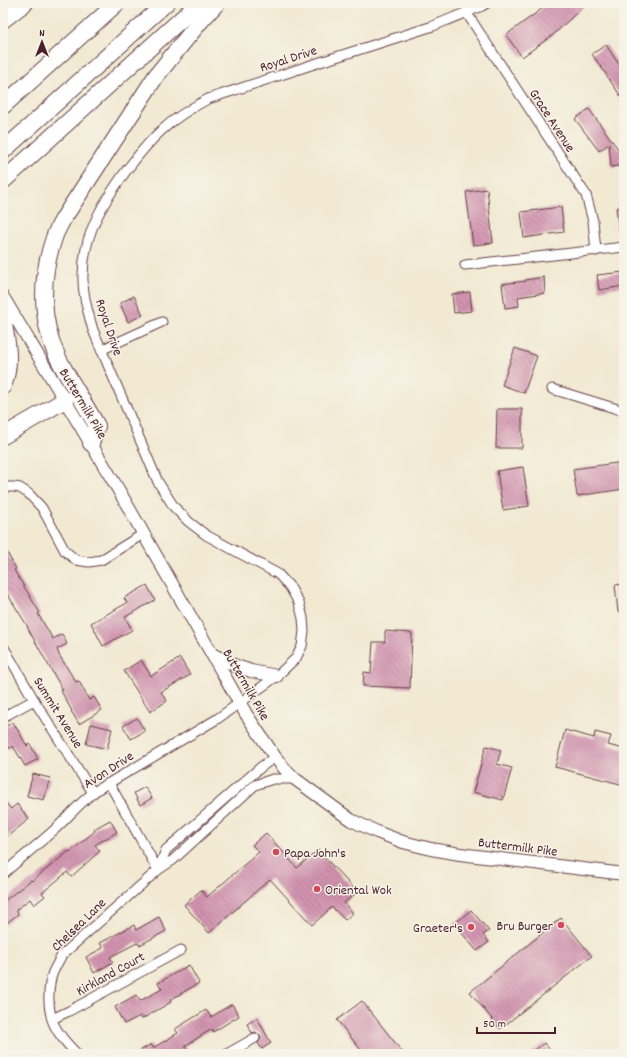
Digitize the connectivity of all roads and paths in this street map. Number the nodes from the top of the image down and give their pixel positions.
1 (25, 3) edge
2 (117, 3) edge
3 (166, 3) edge
4 (199, 3) edge
5 (217, 3) edge
6 (487, 3) edge
7 (466, 12) junction
8 (3, 20) edge
9 (3, 106) edge
10 (3, 151) edge
11 (3, 180) edge
12 (624, 247) edge
13 (596, 251) junction
14 (465, 266) dead end
15 (3, 297) edge
16 (3, 319) edge
17 (162, 322) dead end
18 (101, 350) junction
19 (3, 386) edge
20 (552, 389) dead end
21 (65, 400) junction
22 (624, 411) edge
23 (3, 436) edge
24 (90, 443) junction
25 (3, 487) edge
26 (143, 534) junction
27 (3, 646) edge
28 (212, 654) junction
29 (277, 676) junction
30 (34, 700) junction
31 (240, 703) junction
32 (3, 717) edge
33 (275, 757) junction
34 (294, 779) junction
35 (109, 783) junction
36 (93, 793) junction
37 (158, 870) junction
38 (3, 874) edge
39 (624, 874) edge
40 (181, 950) dead end
41 (52, 1019) junction
42 (255, 1038) dead end
43 (77, 1054) edge
44 (227, 1054) edge

1 - 8 highway
2 - 9 highway
3 - 10 highway
4 - 11 highway
5 - 24 highway
6 - 7 street, Royal Drive
7 - 13 street, Grace Avenue
7 - 18 street, Royal Drive
12 - 13 street
13 - 14 street
15 - 21 main road, Buttermilk Pike
16 - 19 highway
17 - 18 street
18 - 29 street, Royal Drive
20 - 22 street
21 - 23 highway
21 - 24 main road, Buttermilk Pike
24 - 26 main road, Buttermilk Pike
25 - 26 street
26 - 28 main road, Buttermilk Pike
27 - 30 street, Summit Avenue
28 - 29 main road
28 - 31 main road, Buttermilk Pike
29 - 31 street, Royal Drive
30 - 32 street
30 - 36 street, Summit Avenue
31 - 33 main road, Buttermilk Pike
31 - 35 street, Avon Drive
33 - 34 main road, Buttermilk Pike
33 - 37 street, Chelsea Lane
34 - 37 street, Chelsea Lane
34 - 39 main road, Buttermilk Pike
35 - 36 street, Avon Drive
35 - 37 street
36 - 38 street, Avon Drive
37 - 41 street, Chelsea Lane
40 - 41 street, Kirkland Court
41 - 43 street, Chelsea Lane
42 - 44 street

